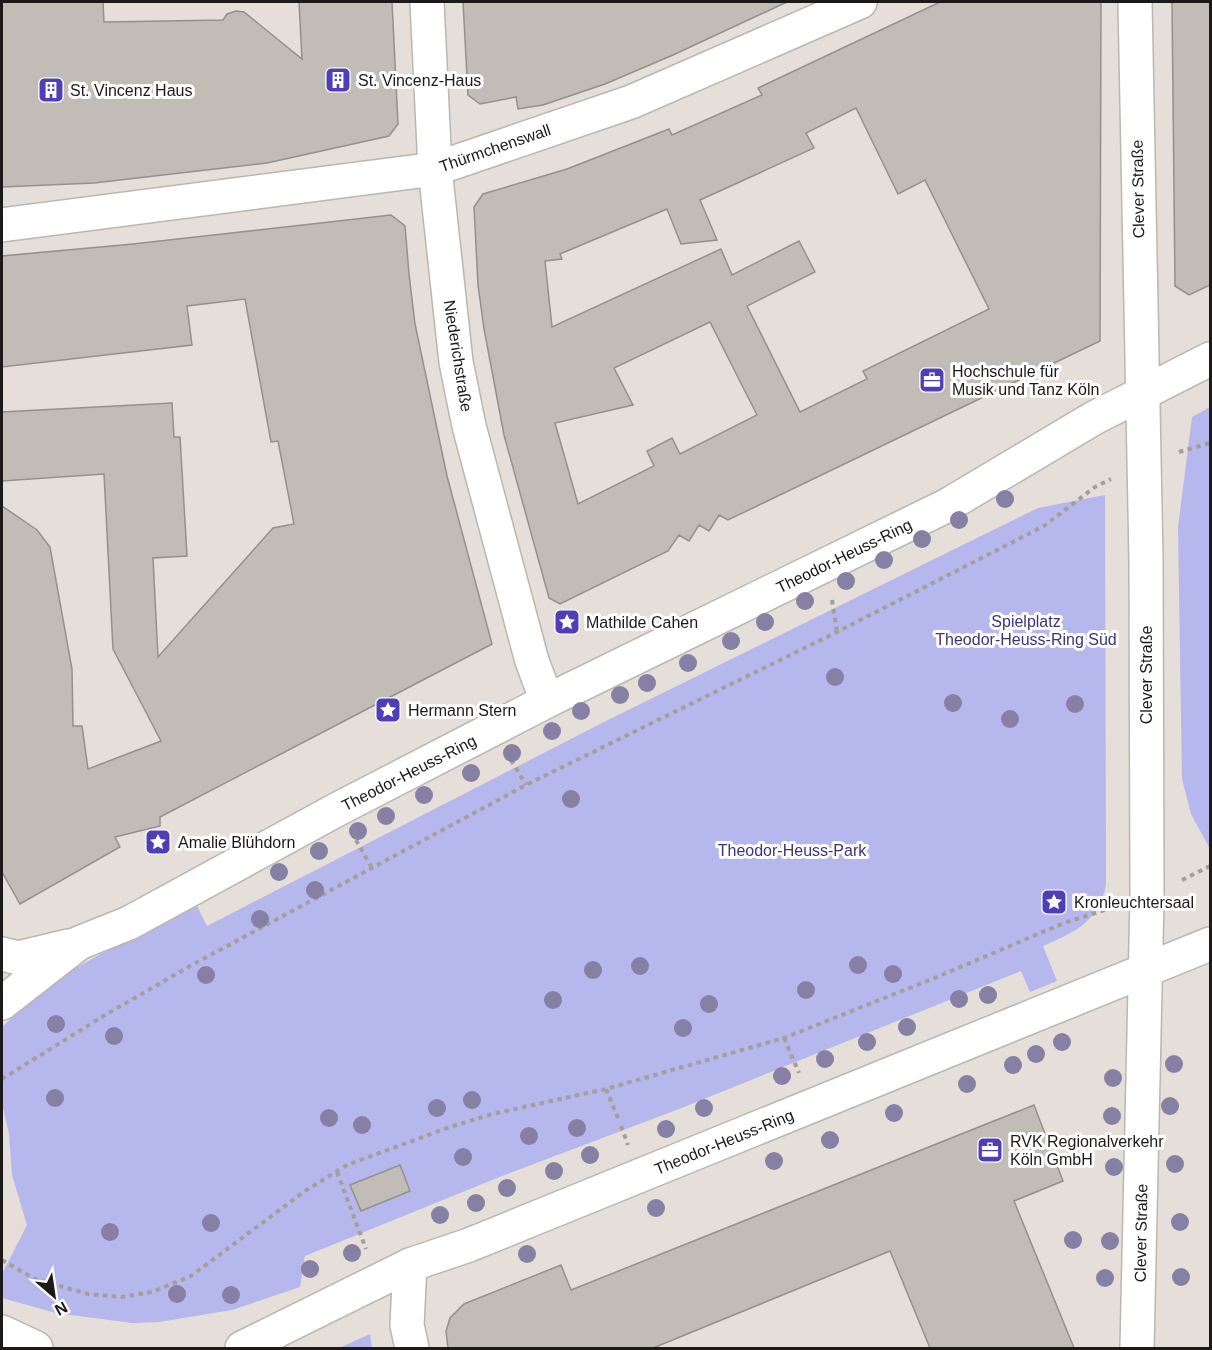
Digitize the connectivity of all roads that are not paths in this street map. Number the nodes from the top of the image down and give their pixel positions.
1 (427, 2) edge
2 (860, 2) edge
3 (1135, 2) edge
4 (435, 169) junction
5 (2, 225) edge
6 (1210, 360) edge
7 (1143, 392) junction
8 (547, 701) junction
9 (79, 944) junction
10 (1210, 944) edge
11 (2, 954) edge
12 (1147, 970) junction
13 (2, 1003) edge
14 (410, 1265) junction
15 (2, 1332) edge
16 (36, 1348) edge
17 (243, 1348) edge
18 (412, 1348) edge
19 (1137, 1348) edge

1 - 4 street, Niederichstraße
2 - 4 street, Thürmchenswall
3 - 7 street, Clever Straße
4 - 5 street, Thürmchenswall
4 - 8 street, Niederichstraße
6 - 7 street, Theodor-Heuss-Ring
7 - 8 street, Theodor-Heuss-Ring
7 - 12 street, Clever Straße
8 - 9 street, Theodor-Heuss-Ring
9 - 11 street
9 - 13 street, Theodor-Heuss-Ring
10 - 12 street, Theodor-Heuss-Ring
12 - 14 street, Theodor-Heuss-Ring
12 - 19 street, Clever Straße
14 - 17 street, Theodor-Heuss-Ring
14 - 18 street
15 - 16 street

